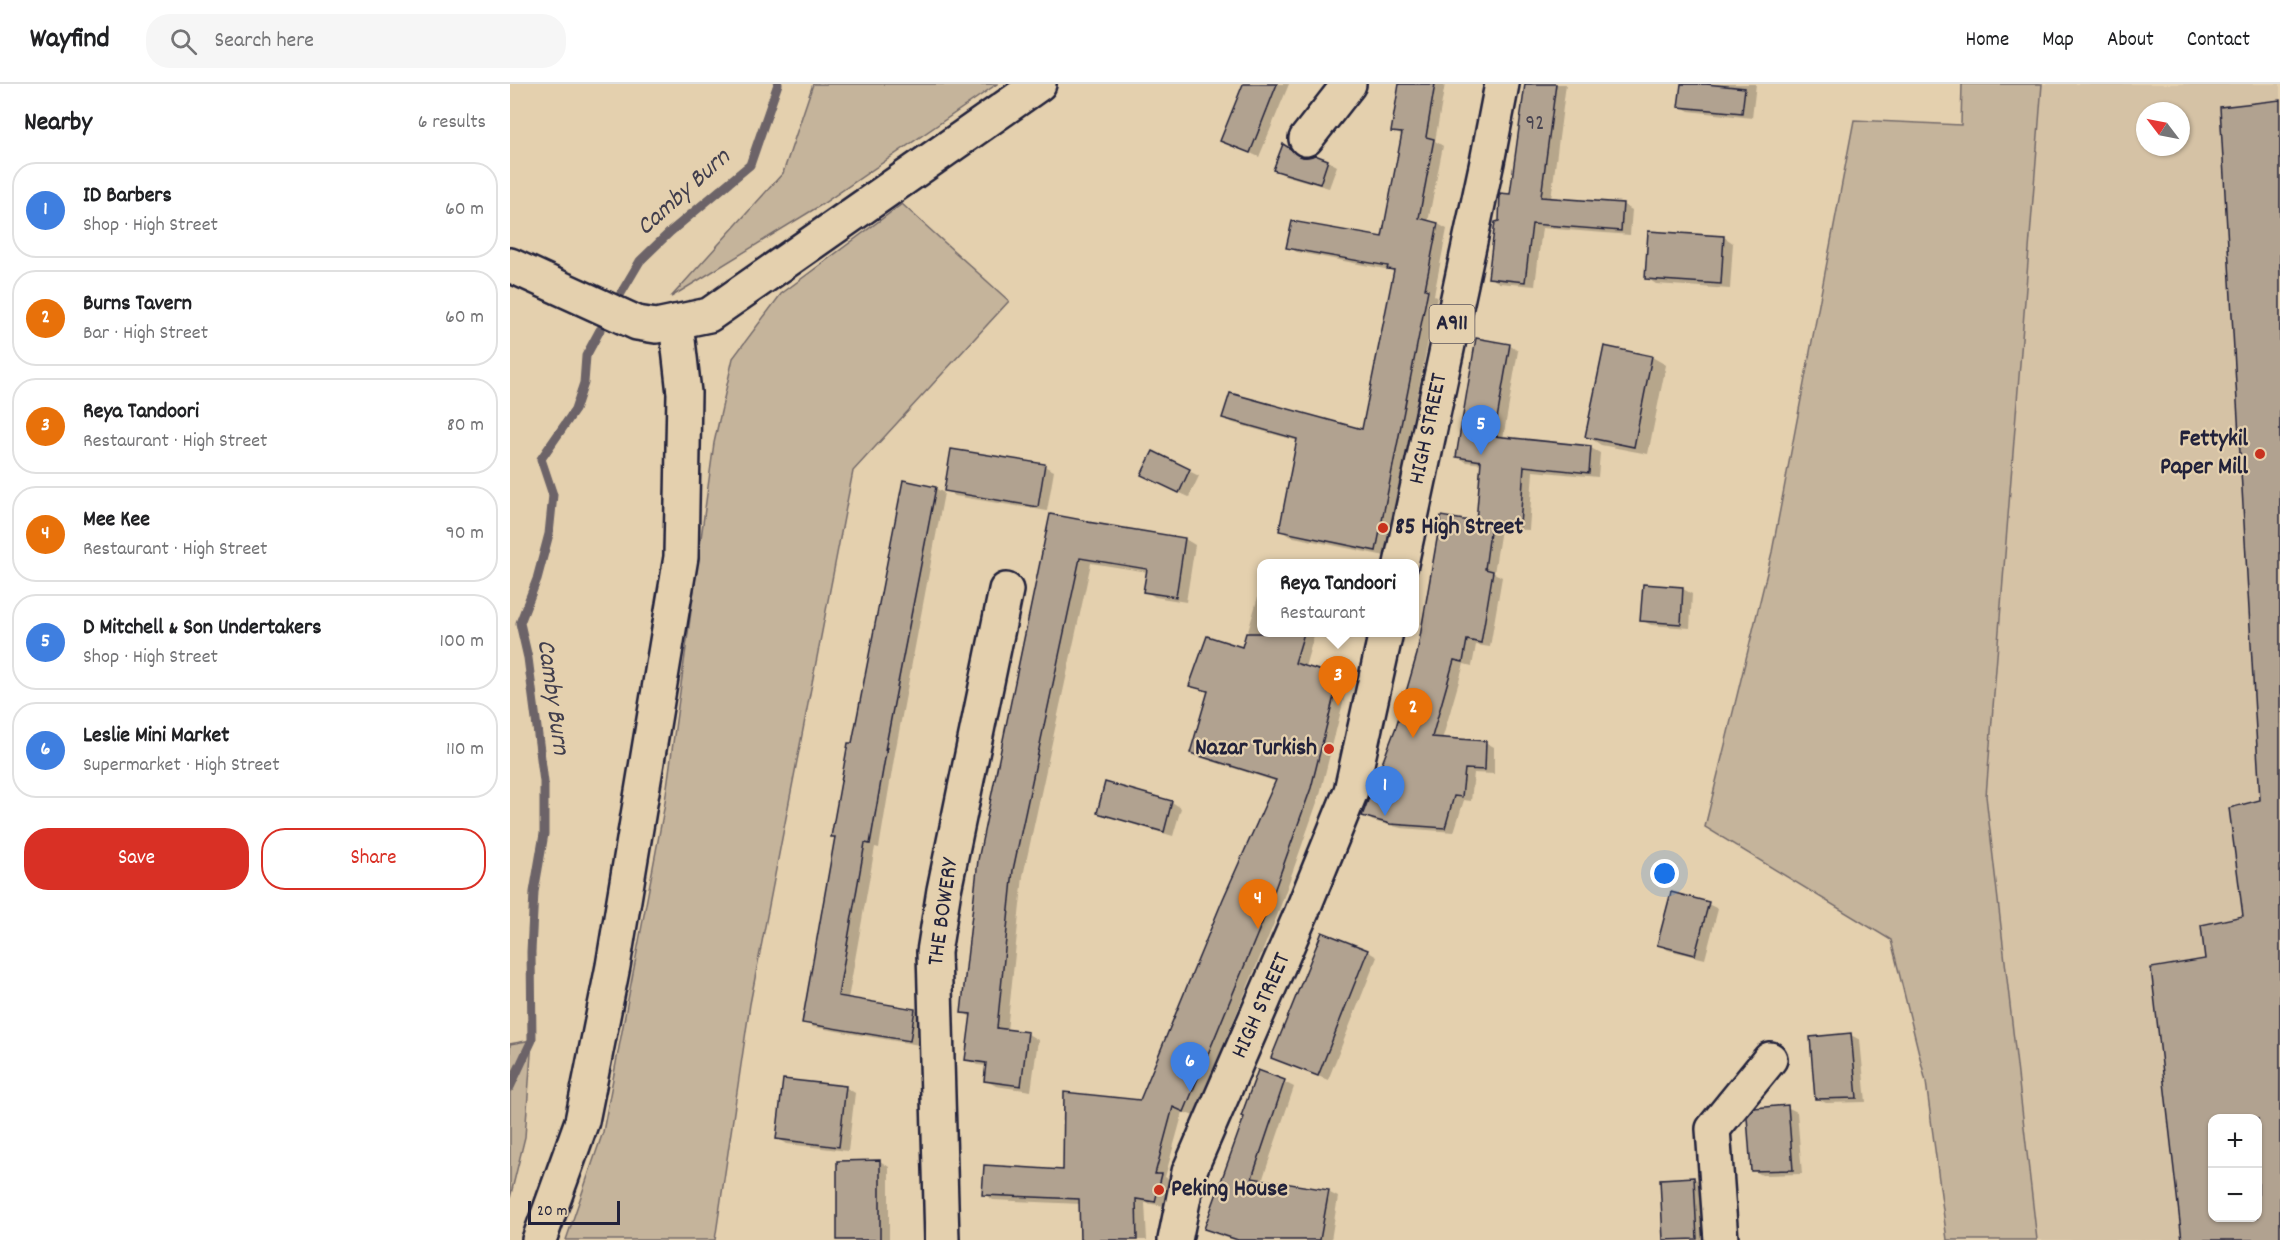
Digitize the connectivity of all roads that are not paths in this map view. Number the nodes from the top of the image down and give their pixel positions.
1 (1040, 84) edge
2 (1349, 84) edge
3 (1502, 84) edge
4 (1306, 139) dead end
5 (510, 265) edge
6 (676, 322) junction
7 (1402, 559) edge
8 (1006, 590) dead end
9 (1385, 637) edge
10 (1770, 1059) dead end
11 (539, 1240) edge
12 (942, 1240) edge
13 (1175, 1240) edge
14 (1721, 1240) edge

1 - 6 street
2 - 4 street
3 - 7 street, HIGH STREET / A911
5 - 6 street
6 - 11 street
8 - 12 street, THE BOWERY
9 - 13 street, HIGH STREET
10 - 14 street

